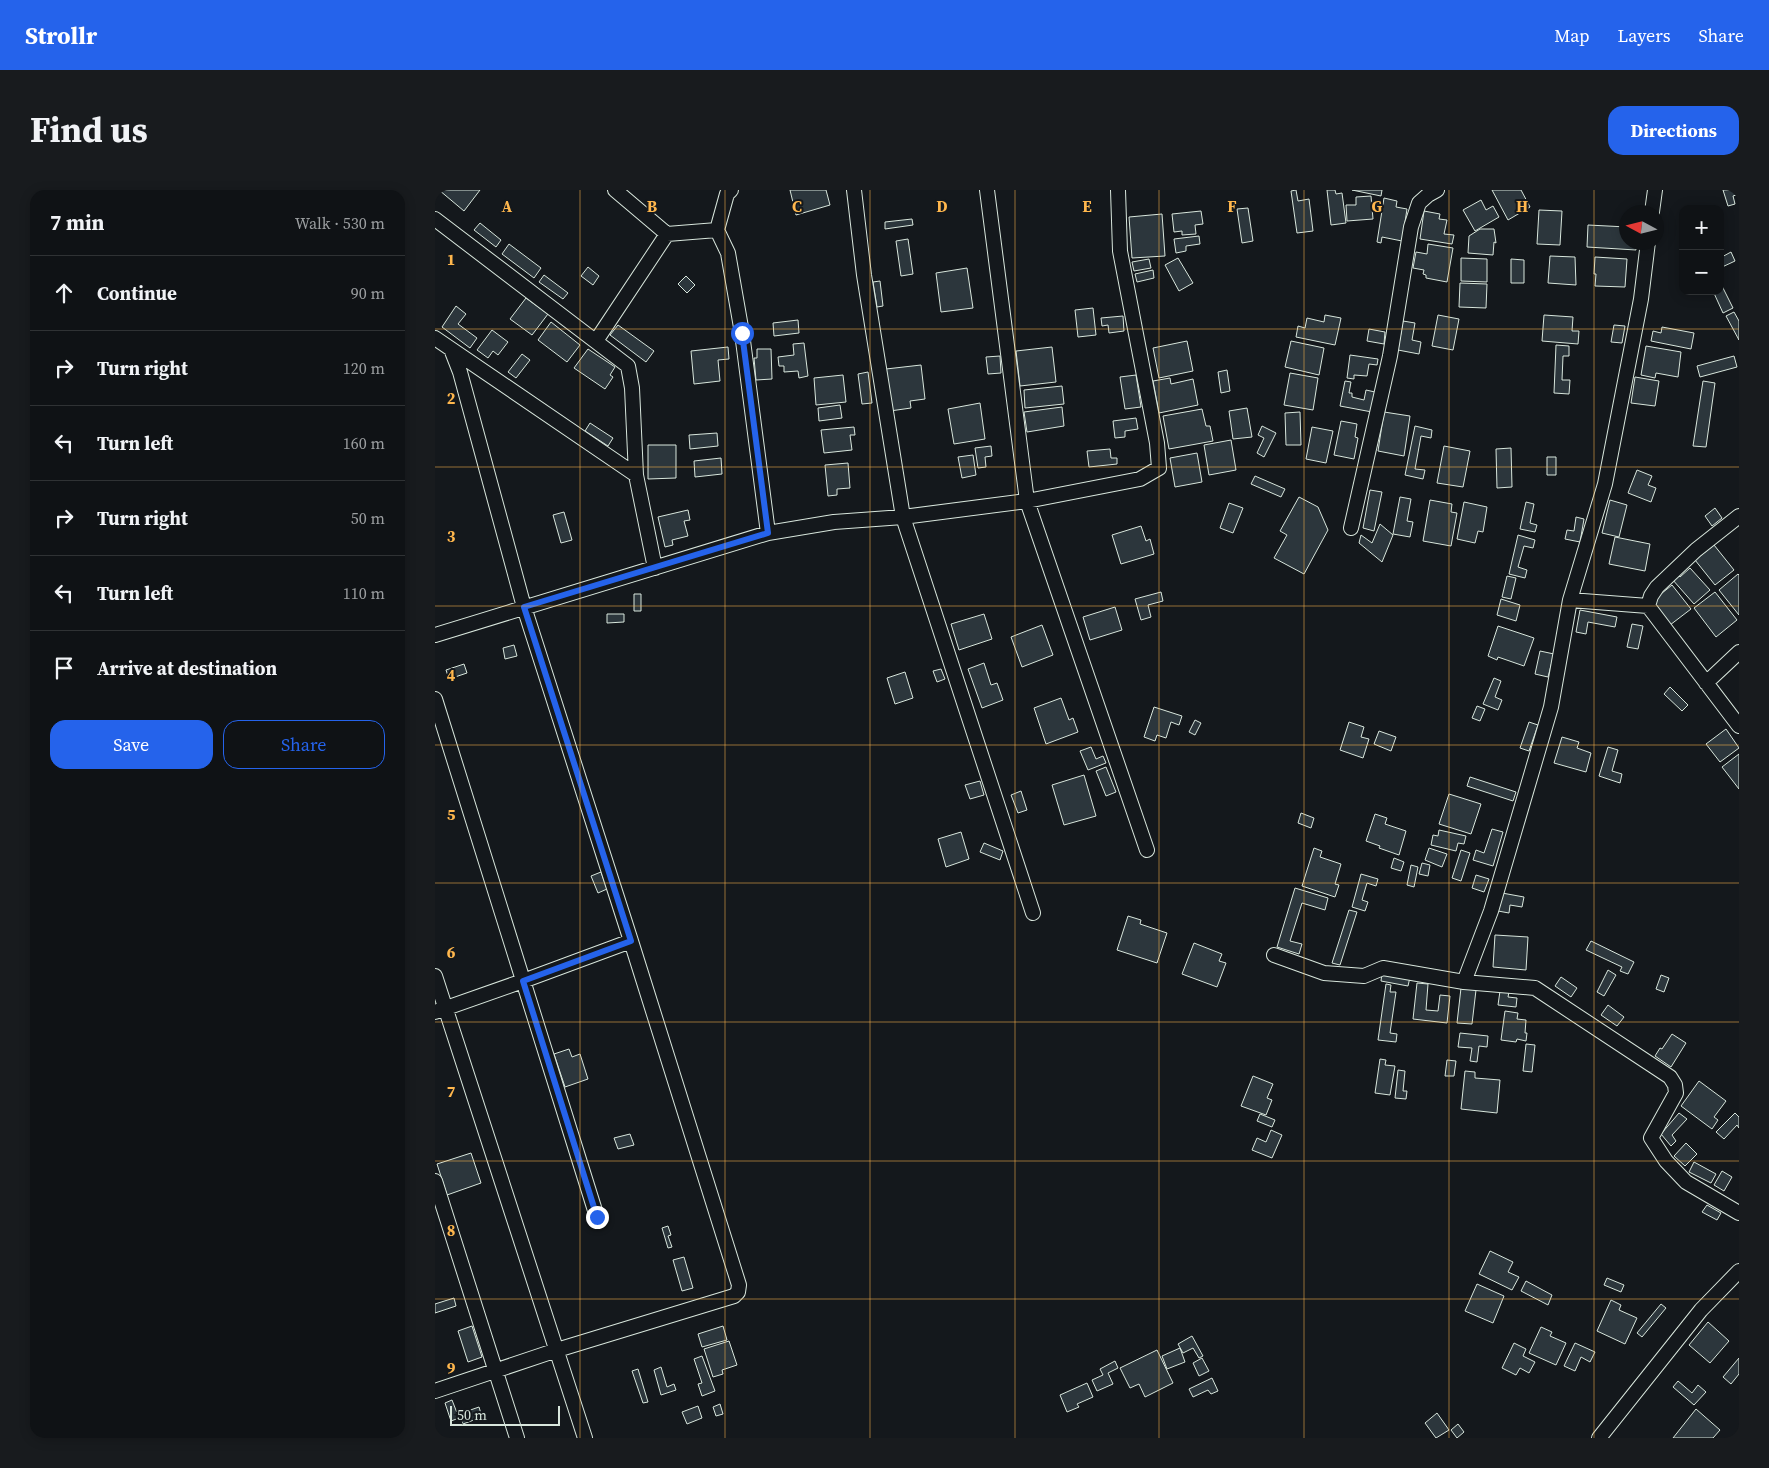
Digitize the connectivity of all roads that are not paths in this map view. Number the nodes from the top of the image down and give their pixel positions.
1 (731, 190) edge
2 (854, 190) edge
3 (987, 190) edge
4 (1118, 190) edge
5 (1437, 190) edge
6 (1655, 190) edge
7 (618, 191) edge
8 (1653, 205) edge
9 (435, 219) edge
10 (717, 230) junction
11 (667, 234) junction
12 (1647, 250) edge
13 (435, 338) edge
14 (596, 341) junction
15 (451, 349) junction
16 (636, 475) junction
17 (1027, 501) junction
18 (903, 516) junction
19 (1739, 516) edge
20 (1351, 528) dead end
21 (768, 533) junction
22 (655, 568) junction
23 (1570, 600) junction
24 (1648, 606) junction
25 (524, 607) junction
26 (435, 635) edge
27 (1739, 652) edge
28 (1706, 683) junction
29 (435, 700) edge
30 (1739, 726) edge
31 (1147, 850) dead end
32 (1033, 912) dead end
33 (631, 941) junction
34 (1275, 956) dead end
35 (435, 976) edge
36 (523, 981) junction
37 (1464, 982) junction
38 (440, 1010) edge
39 (435, 1181) edge
40 (1739, 1213) edge
41 (597, 1217) dead end
42 (1739, 1271) edge
43 (557, 1350) junction
44 (496, 1371) junction
45 (435, 1392) edge
46 (517, 1438) edge
47 (585, 1438) edge
48 (1599, 1438) edge

1 - 10 street
2 - 18 street
3 - 17 street
4 - 17 street
5 - 20 street
6 - 8 street
7 - 11 street
9 - 14 street
10 - 11 street
10 - 21 street
11 - 14 street
12 - 23 street
13 - 15 street
14 - 16 street
15 - 16 street
15 - 25 street
16 - 22 street
17 - 18 street
17 - 31 street
18 - 21 street
18 - 32 street
19 - 24 street
21 - 22 street
22 - 25 street
23 - 24 street
23 - 37 street
24 - 28 street
25 - 26 street
25 - 33 street
27 - 28 street
28 - 30 street
29 - 36 street
33 - 36 street
33 - 43 street
34 - 37 street
35 - 38 street
36 - 38 street
36 - 41 street
37 - 40 street
38 - 43 street
39 - 44 street
42 - 48 street
43 - 44 street
43 - 47 street
44 - 45 street
44 - 46 street

